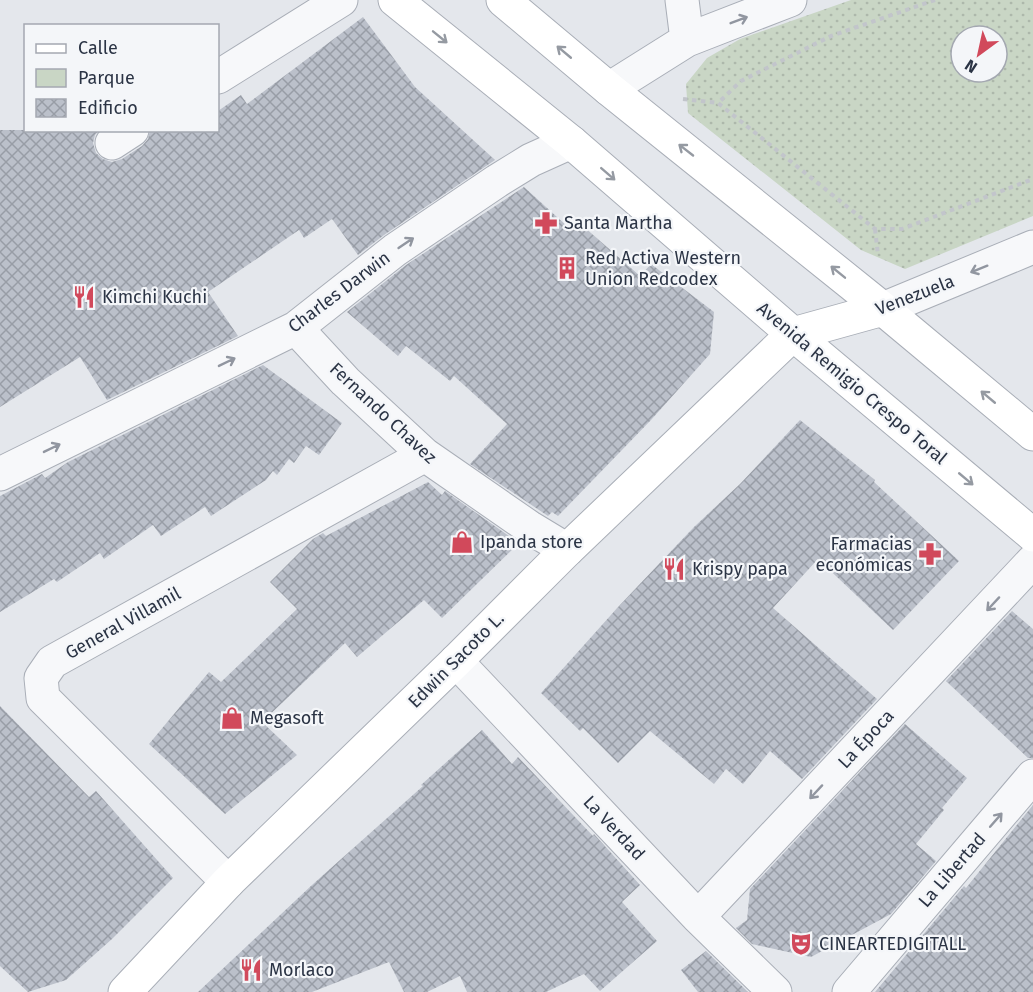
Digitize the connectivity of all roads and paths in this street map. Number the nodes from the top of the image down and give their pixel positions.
1 (341, 0) edge
2 (395, 0) edge
3 (503, 0) edge
4 (682, 0) edge
5 (790, 0) edge
6 (935, 0) edge
7 (687, 39) junction
8 (219, 76) edge
9 (609, 89) junction
10 (571, 142) junction
11 (1033, 179) edge
12 (1033, 247) edge
13 (883, 309) junction
14 (296, 328) junction
15 (793, 334) junction
16 (1033, 434) edge
17 (425, 456) junction
18 (0, 474) edge
19 (1033, 535) edge
20 (567, 550) junction
21 (1033, 561) edge
22 (456, 661) junction
23 (1033, 776) edge
24 (228, 882) junction
25 (698, 917) junction
26 (124, 992) edge
27 (775, 992) edge
28 (849, 992) edge

1 - 8 street
2 -> 10 main road, Avenida Remigio Crespo Toral
9 -> 3 main road
4 - 7 street
7 -> 5 street
6 - 11 path
7 - 9 street
13 -> 9 main road
14 -> 10 street, Charles Darwin
10 -> 15 main road, Avenida Remigio Crespo Toral
12 -> 13 street, Venezuela
13 - 15 main road, Venezuela
16 -> 13 main road
14 - 17 street, Fernando Chavez
18 -> 14 street, Charles Darwin
15 -> 19 main road, Avenida Remigio Crespo Toral
15 - 20 main road, Edwin Sacoto L.
17 - 20 street, Fernando Chavez
17 - 24 street, General Villamil
20 - 22 main road, Edwin Sacoto L.
21 -> 25 street, La Época
22 - 24 main road, Edwin Sacoto L.
22 - 25 street, La Verdad
28 -> 23 street, La Libertad
24 - 26 main road, Edwin Sacoto L.
25 - 27 street, La Verdad

